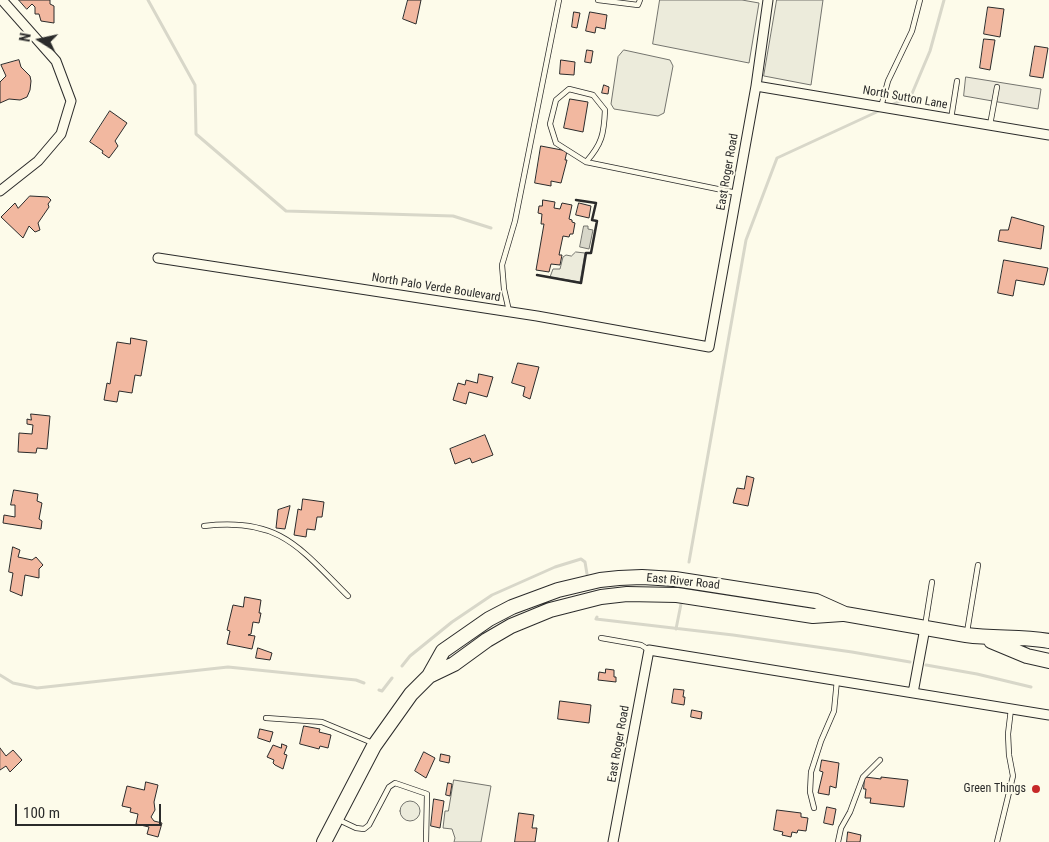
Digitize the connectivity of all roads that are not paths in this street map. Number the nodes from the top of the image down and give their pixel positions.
1 (2, 0) edge
2 (559, 0) edge
3 (598, 0) edge
4 (640, 0) edge
5 (768, 0) edge
6 (920, 0) edge
7 (957, 81) dead end
8 (756, 86) junction
9 (998, 87) dead end
10 (880, 107) junction
11 (951, 119) junction
12 (990, 125) junction
13 (1049, 135) edge
14 (586, 162) junction
15 (0, 190) edge
16 (737, 193) junction
17 (158, 258) dead end
18 (509, 313) junction
19 (709, 347) joint
20 (204, 526) dead end
21 (978, 565) dead end
22 (932, 582) dead end
23 (348, 596) dead end
24 (925, 628) junction
25 (966, 635) junction
26 (601, 638) dead end
27 (983, 638) junction
28 (1049, 641) edge
29 (649, 650) junction
30 (1049, 661) edge
31 (837, 680) junction
32 (913, 693) junction
33 (1011, 709) junction
34 (1049, 715) edge
35 (266, 718) dead end
36 (376, 744) junction
37 (880, 760) dead end
38 (814, 808) dead end
39 (335, 819) junction
40 (323, 840) edge
41 (426, 842) edge
42 (614, 842) edge
43 (838, 842) edge
44 (997, 842) edge

1 - 15 street
2 - 18 lane
3 - 4 lane
5 - 8 street, East Roger Road
6 - 10 lane
7 - 11 lane
8 - 10 street, North Sutton Lane
8 - 16 street, East Roger Road
9 - 12 lane
10 - 11 street, North Sutton Lane
11 - 12 street, North Sutton Lane
12 - 13 street, North Sutton Lane
14 - 14 lane
14 - 16 lane
16 - 19 street, East Roger Road
17 - 18 street, North Palo Verde Boulevard
18 - 19 street, North Palo Verde Boulevard
20 - 23 lane
21 - 25 lane
22 - 24 lane
24 - 25 main road, East River Road
24 - 32 street
24 - 36 main road, East River Road
25 - 27 main road, East River Road
26 - 29 lane
27 - 28 main road, East River Road
27 - 30 main road, East River Road
29 - 31 street
29 - 42 street, East Roger Road
31 - 32 street
31 - 38 lane
32 - 33 street
33 - 34 street
33 - 44 lane
35 - 36 lane
36 - 39 main road, East River Road
37 - 43 lane
39 - 40 main road, East River Road
39 - 41 lane

